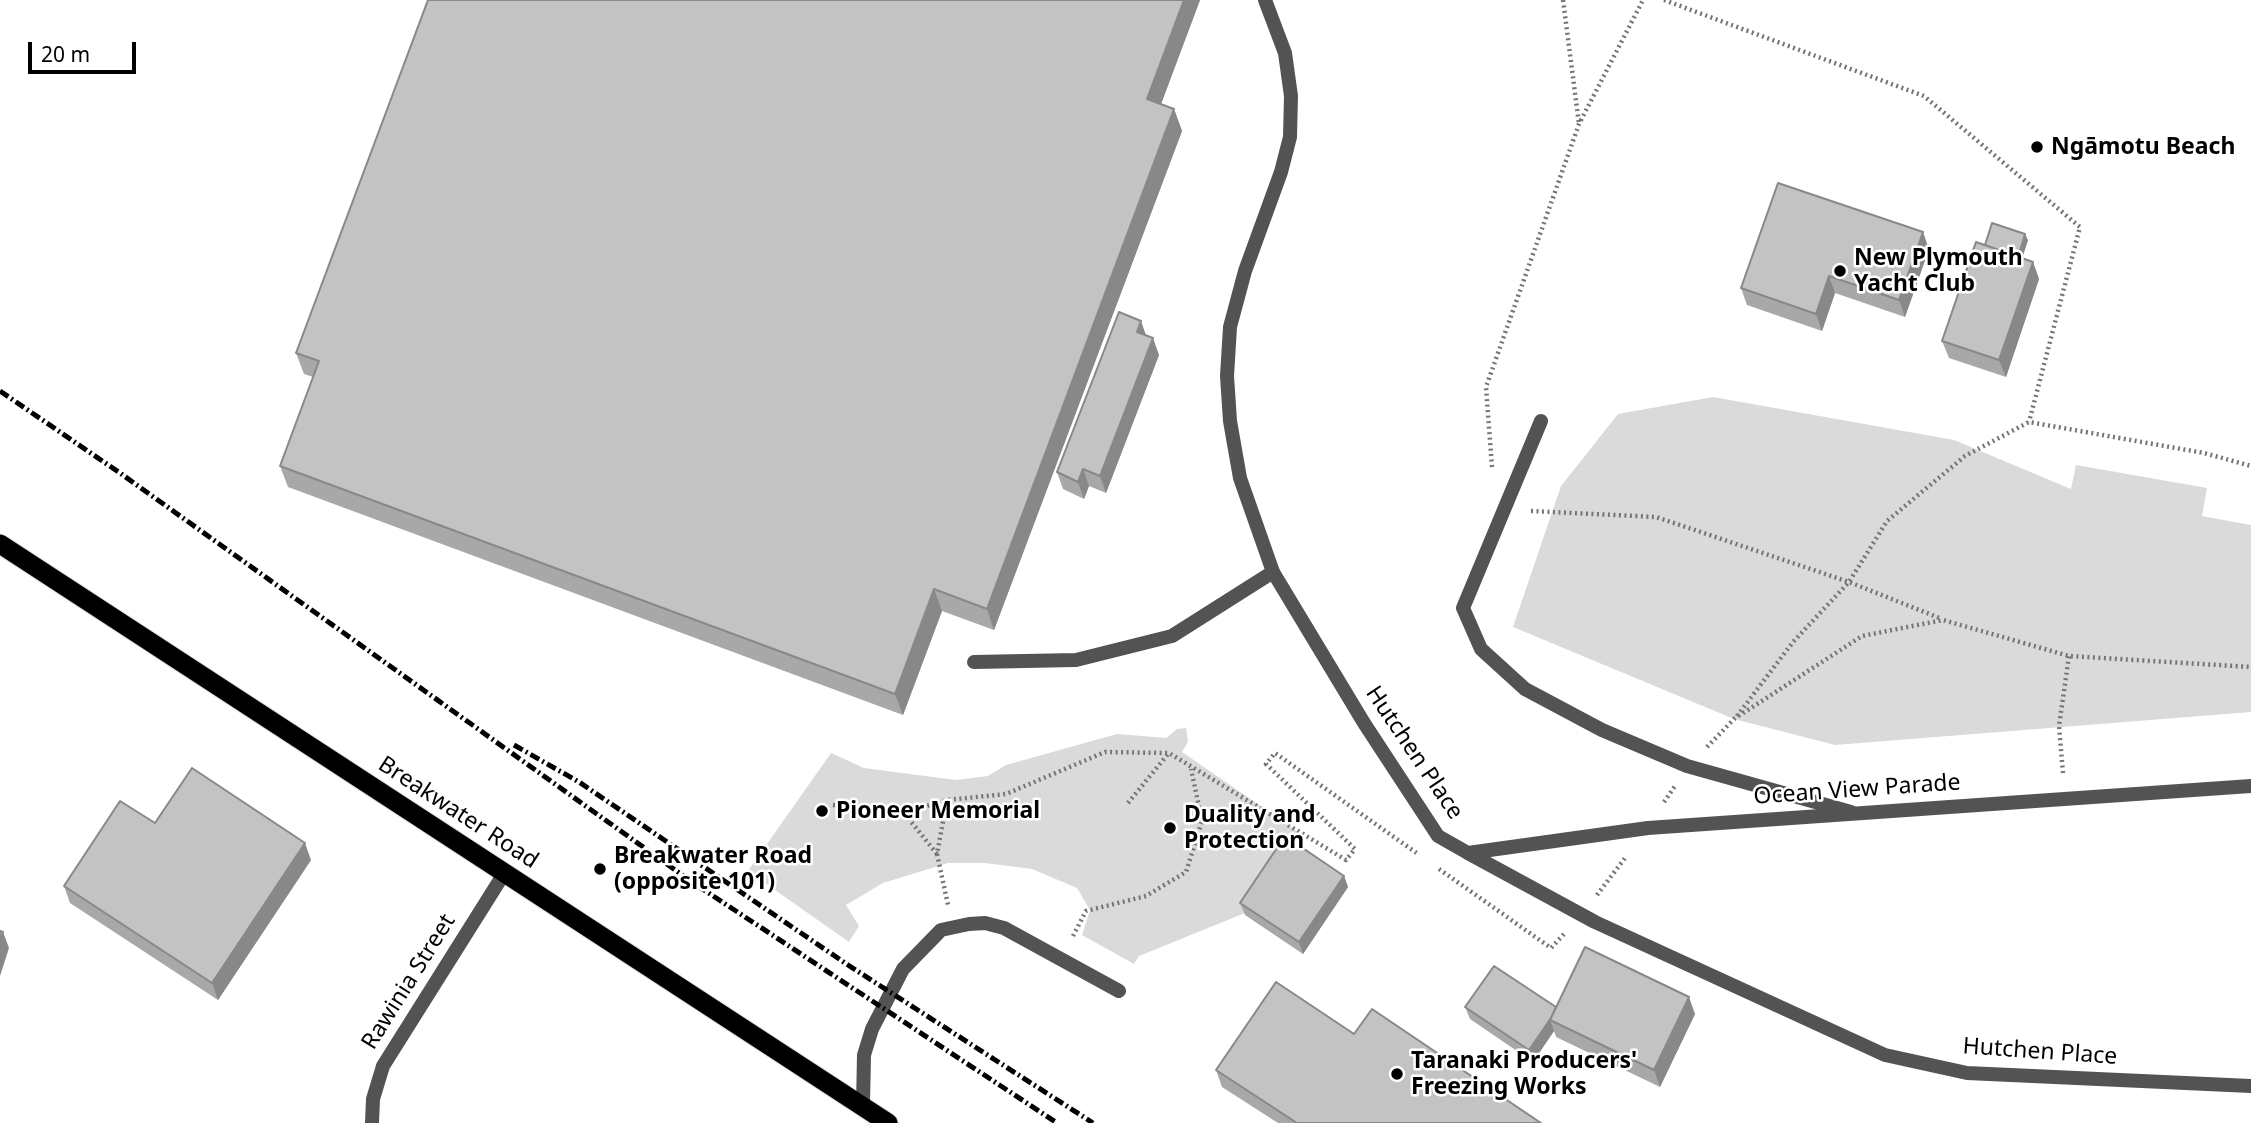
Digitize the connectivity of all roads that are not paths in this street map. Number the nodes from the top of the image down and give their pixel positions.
1 (1265, 0) edge
2 (1541, 421) dead end
3 (0, 544) edge
4 (1273, 572) junction
5 (974, 662) dead end
6 (2251, 786) edge
7 (1851, 812) junction
8 (1468, 853) junction
9 (505, 872) junction
10 (1119, 991) dead end
11 (2251, 1086) edge
12 (863, 1105) junction
13 (372, 1123) edge
14 (888, 1123) edge

1 - 4 street, Hutchen Place
2 - 7 street
3 - 9 highway, Breakwater Road
4 - 5 street
4 - 8 street, Hutchen Place
6 - 7 street, Ocean View Parade
7 - 8 street, Ocean View Parade
8 - 11 street, Hutchen Place
9 - 12 highway, Breakwater Road
9 - 13 street, Rawinia Street
10 - 12 street
12 - 14 highway, Breakwater Road

